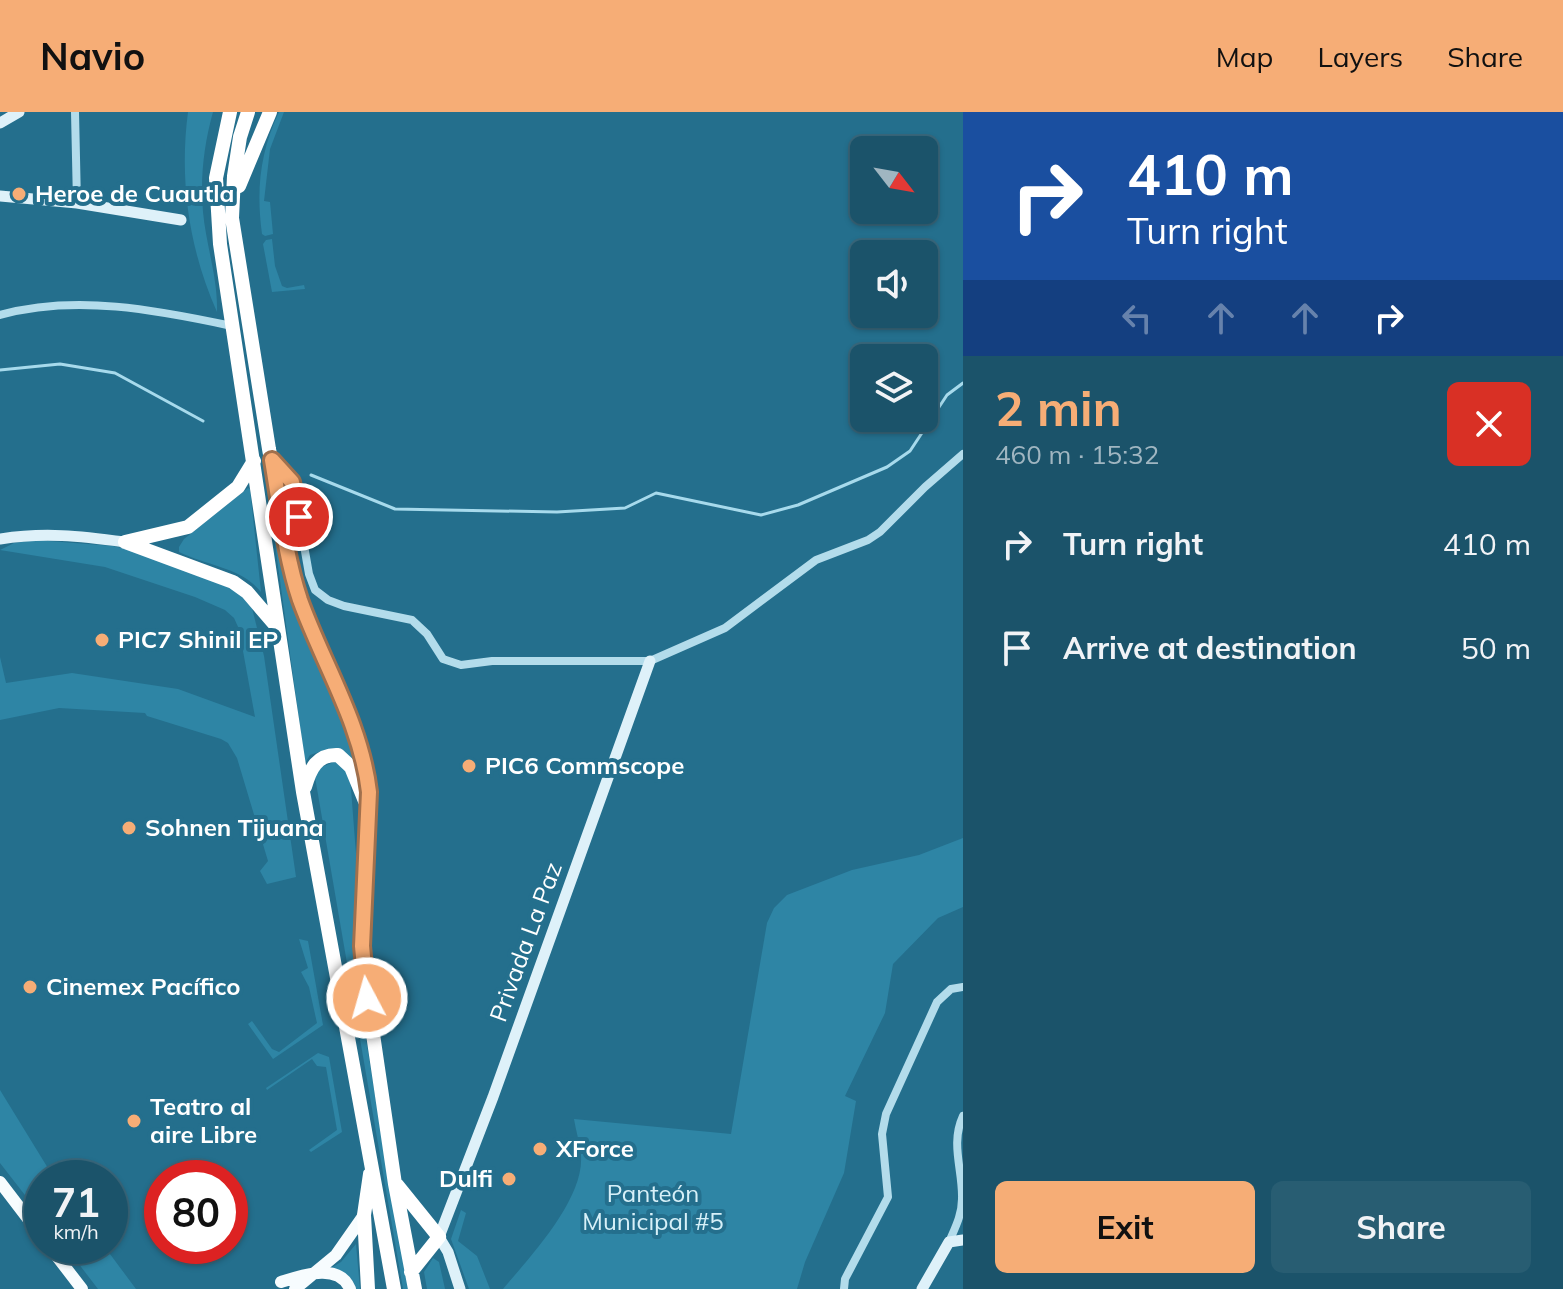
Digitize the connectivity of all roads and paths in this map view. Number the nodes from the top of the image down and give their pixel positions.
1 (19, 112) edge
2 (75, 112) edge
3 (230, 112) edge
4 (248, 112) edge
5 (270, 112) edge
6 (0, 123) edge
7 (0, 196) edge
8 (77, 203) junction
9 (232, 218) junction
10 (181, 220) dead end
11 (0, 315) edge
12 (232, 326) junction
13 (963, 455) edge
14 (272, 460) junction
15 (254, 461) junction
16 (0, 539) edge
17 (125, 542) junction
18 (278, 628) junction
19 (650, 661) junction
20 (303, 792) junction
21 (369, 809) junction
22 (963, 987) edge
23 (963, 1116) edge
24 (372, 1165) junction
25 (960, 1168) edge
26 (0, 1182) edge
27 (395, 1184) junction
28 (24, 1213) edge
29 (364, 1215) junction
30 (439, 1237) junction
31 (963, 1240) edge
32 (949, 1242) junction
33 (63, 1264) edge
34 (317, 1272) junction
35 (411, 1272) junction
36 (82, 1289) edge
37 (296, 1289) edge
38 (350, 1289) edge
39 (368, 1289) edge
40 (394, 1289) edge
41 (415, 1289) edge
42 (460, 1289) edge
43 (844, 1289) edge
44 (922, 1289) edge

1 - 6 street
2 - 8 street
3 - 12 highway
4 - 9 highway
5 - 9 highway
7 - 8 street
8 - 10 street
9 - 14 highway
11 - 12 street
12 - 15 highway
13 - 19 street
14 - 19 street
14 - 21 highway
15 - 17 highway
15 - 18 highway
16 - 17 street
17 - 18 highway
18 - 20 highway
19 - 30 street, Privada La Paz
20 - 21 highway
20 - 24 highway
21 - 27 highway
22 - 43 street
23 - 25 street
24 - 29 highway
24 - 40 highway
25 - 32 street
26 - 28 main road
27 - 30 highway
27 - 35 highway
29 - 34 main road
29 - 39 highway
30 - 35 highway
30 - 42 street
31 - 32 street
32 - 44 street
33 - 36 main road
34 - 37 main road
34 - 38 main road
35 - 41 highway

